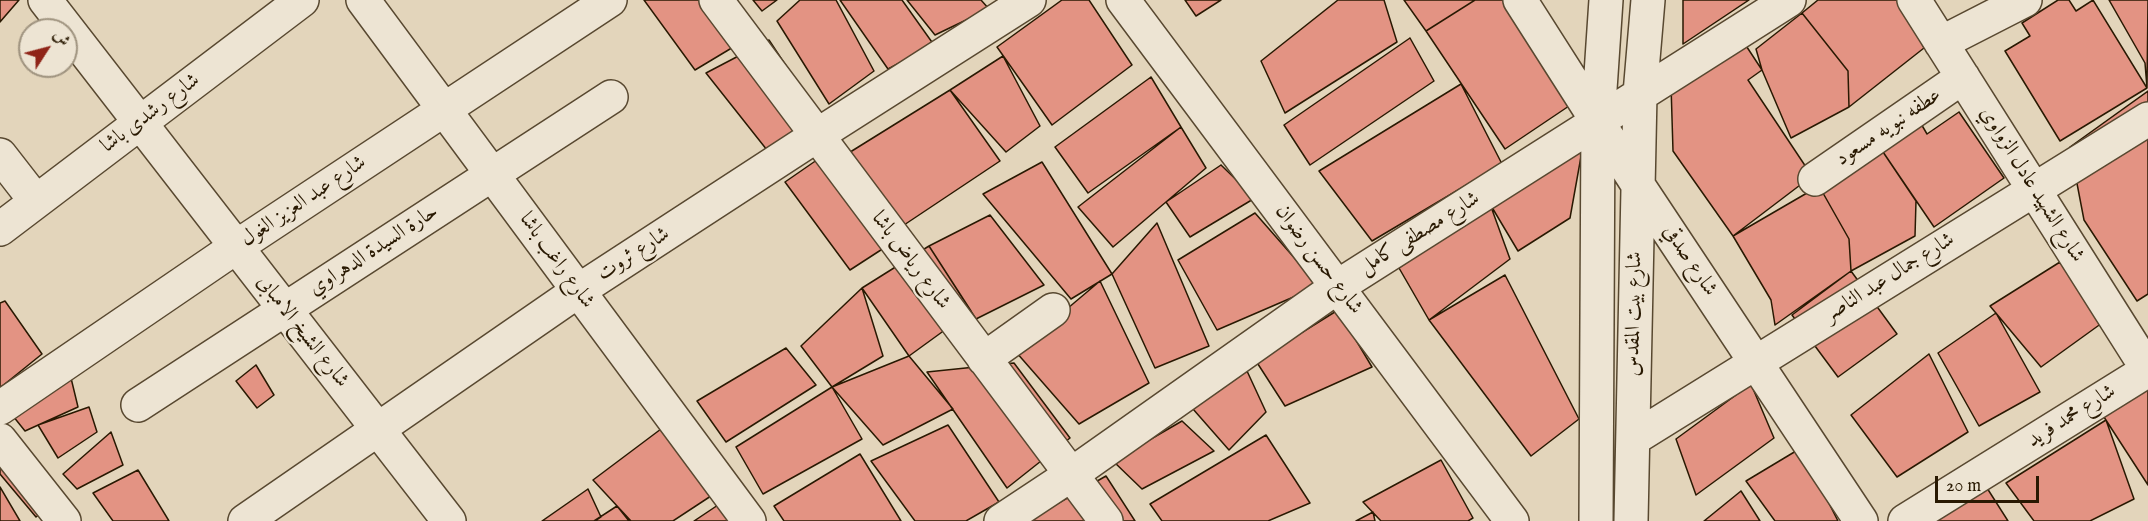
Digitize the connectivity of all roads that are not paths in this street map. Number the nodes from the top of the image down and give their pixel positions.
1 (45, 0) edge
2 (302, 0) edge
3 (363, 0) edge
4 (610, 0) edge
5 (716, 0) edge
6 (1029, 0) edge
7 (1123, 0) edge
8 (1520, 0) edge
9 (1606, 0) edge
10 (1648, 0) edge
11 (1789, 0) edge
12 (1914, 0) edge
13 (2025, 0) edge
14 (1941, 43) junction
15 (1963, 77) junction
16 (1640, 94) junction
17 (610, 97) dead end
18 (444, 110) junction
19 (2148, 119) edge
20 (1599, 120) junction
21 (141, 121) junction
22 (816, 136) junction
23 (0, 155) edge
24 (492, 175) junction
25 (1815, 178) dead end
26 (1638, 185) junction
27 (2034, 189) junction
28 (35, 201) junction
29 (0, 229) edge
30 (236, 248) junction
31 (1337, 287) junction
32 (579, 291) junction
33 (285, 309) junction
34 (1053, 310) dead end
35 (984, 359) junction
36 (1757, 361) junction
37 (2148, 370) edge
38 (138, 405) dead end
39 (0, 408) edge
40 (378, 429) junction
41 (1633, 439) junction
42 (0, 440) edge
43 (1072, 474) junction
44 (1948, 510) edge
45 (64, 521) edge
46 (245, 521) edge
47 (449, 521) edge
48 (749, 521) edge
49 (1001, 521) edge
50 (1106, 521) edge
51 (1512, 521) edge
52 (1596, 521) edge
53 (1631, 521) edge
54 (1861, 521) edge
55 (1905, 521) edge

1 - 21 street, شارع الشيخ الامبابى
2 - 21 street, شارع رشدى باشا
3 - 18 street, شارع راغب باشا
4 - 18 street, شارع عبد العزيز الغول
5 - 22 street, شارع رياض باشا
6 - 22 street, شارع ثروت
7 - 31 street, شارع حسن رضوان
8 - 20 street, شارع صدقي
9 - 20 street, شارع بيت المقدس
10 - 16 street, شارع بيت المقدس
11 - 16 street, شارع مصطفى كامل
12 - 14 street, شارع الشهيد عادل الزواوي
13 - 14 street
14 - 15 street, شارع الشهيد عادل الزواوي
15 - 25 street, عطفه نبويه مسعود
15 - 27 street, شارع الشهيد عادل الزواوي
16 - 20 street, شارع مصطفى كامل
16 - 26 street, شارع بيت المقدس
17 - 24 street, حارة السيدة الدهراوي
18 - 24 street, شارع راغب باشا
18 - 30 street, شارع عبد العزيز الغول
19 - 27 street, شارع جمال عبد الناصر
20 - 26 street, شارع صدقي
20 - 31 street, شارع مصطفى كامل
20 - 52 street, شارع بيت المقدس
21 - 28 street, شارع رشدى باشا
21 - 30 street, شارع الشيخ الامبابى
22 - 32 street, شارع ثروت
22 - 35 street, شارع رياض باشا
23 - 28 street
24 - 32 street, شارع راغب باشا
24 - 33 street, حارة السيدة الدهراوي
26 - 36 street, شارع صدقي
26 - 41 street, شارع بيت المقدس
27 - 36 street, شارع جمال عبد الناصر
27 - 37 street, شارع الشهيد عادل الزواوي
28 - 29 street, شارع رشدى باشا
30 - 33 street, شارع الشيخ الامبابى
30 - 39 street, شارع عبد العزيز الغول
31 - 43 street, شارع مصطفى كامل
31 - 51 street, شارع حسن رضوان
32 - 40 street, شارع ثروت
32 - 48 street, شارع راغب باشا
33 - 38 street, حارة السيدة الدهراوي
33 - 40 street, شارع الشيخ الامبابى
34 - 35 street
35 - 43 street, شارع رياض باشا
36 - 41 street, شارع جمال عبد الناصر
36 - 54 street, شارع صدقي
37 - 44 street, شارع محمد فريد
40 - 46 street, شارع ثروت
40 - 47 street, شارع الشيخ الامبابى
41 - 53 street, شارع بيت المقدس
42 - 45 street
43 - 49 street, شارع مصطفى كامل
43 - 50 street, شارع رياض باشا
44 - 55 street, شارع محمد فريد

